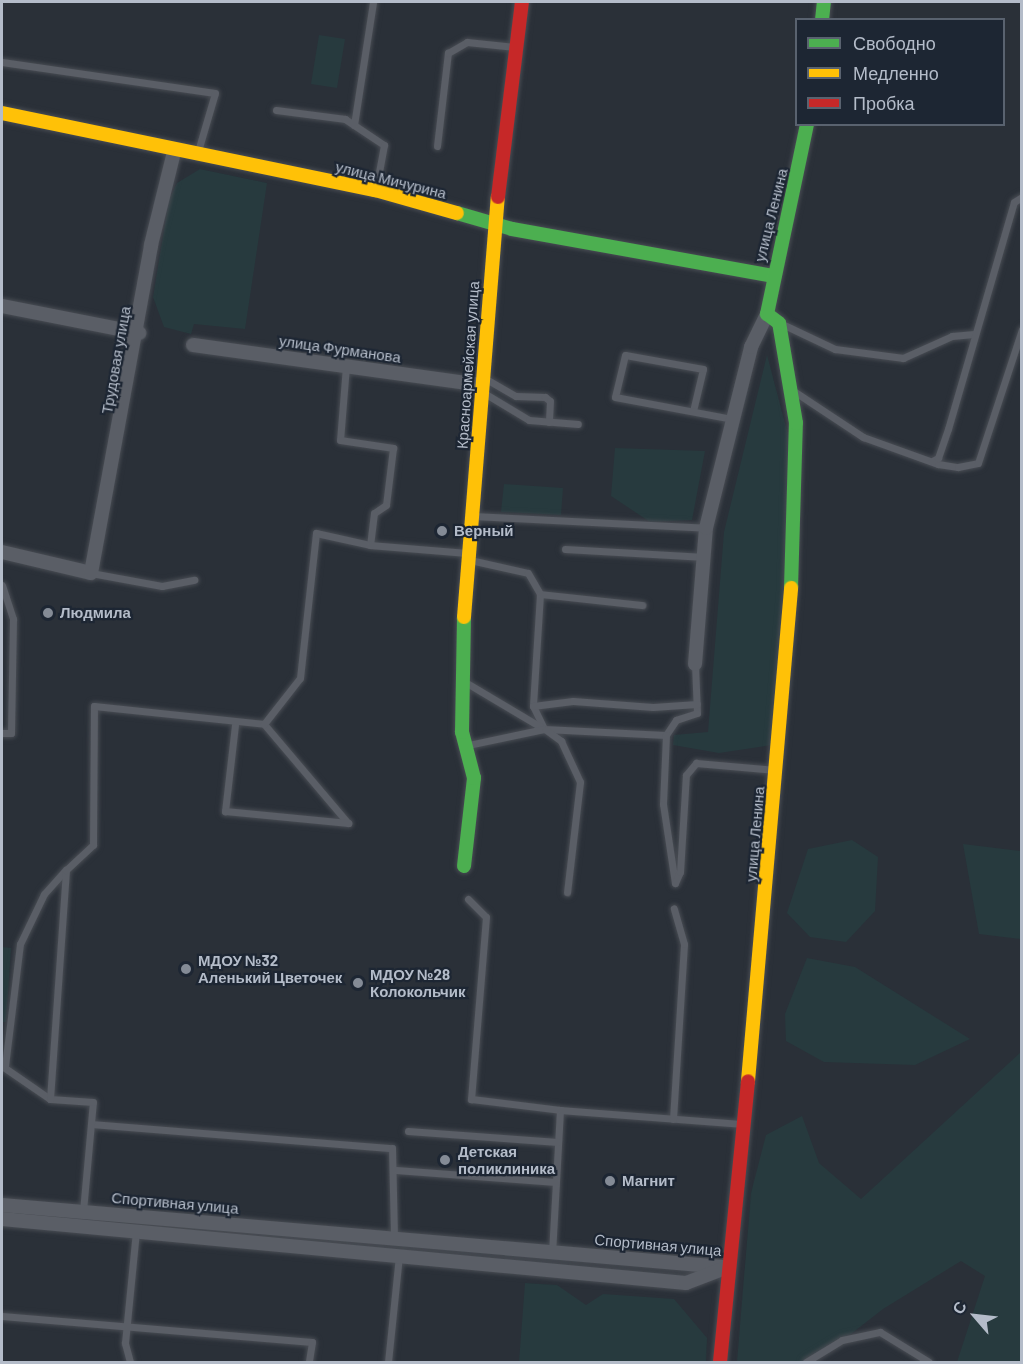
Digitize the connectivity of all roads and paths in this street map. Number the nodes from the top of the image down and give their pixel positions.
1 (374, 2) edge
2 (522, 2) edge
3 (824, 2) edge
4 (822, 18) edge
5 (518, 47) junction
6 (2, 62) edge
7 (276, 110) dead end
8 (2, 113) edge
9 (354, 125) junction
10 (807, 126) edge
11 (437, 146) dead end
12 (174, 152) junction
13 (197, 156) junction
14 (375, 190) junction
15 (1022, 197) edge
16 (495, 225) junction
17 (773, 276) junction
18 (2, 306) edge
19 (767, 314) junction
20 (779, 324) junction
21 (1022, 329) edge
22 (139, 333) junction
23 (974, 334) junction
24 (193, 345) dead end
25 (346, 366) junction
26 (482, 385) junction
27 (790, 389) junction
28 (693, 411) junction
29 (733, 419) junction
30 (549, 422) junction
31 (578, 423) dead end
32 (932, 462) junction
33 (473, 516) junction
34 (706, 528) junction
35 (370, 545) junction
36 (565, 549) dead end
37 (2, 552) edge
38 (470, 557) junction
39 (705, 557) junction
40 (91, 573) junction
41 (194, 580) dead end
42 (2, 585) edge
43 (540, 594) junction
44 (642, 605) dead end
45 (695, 664) joint
46 (462, 680) junction
47 (697, 704) junction
48 (533, 706) junction
49 (264, 724) junction
50 (235, 725) junction
51 (544, 729) junction
52 (2, 733) edge
53 (666, 735) junction
54 (466, 746) junction
55 (778, 770) junction
56 (464, 867) dead end
57 (66, 870) junction
58 (567, 891) dead end
59 (468, 899) dead end
60 (674, 908) dead end
61 (3, 1066) edge
62 (50, 1099) junction
63 (560, 1110) junction
64 (673, 1119) junction
65 (91, 1124) junction
66 (744, 1124) junction
67 (408, 1131) dead end
68 (558, 1142) junction
69 (396, 1170) junction
70 (556, 1182) junction
71 (2, 1205) edge
72 (82, 1211) junction
73 (2, 1219) edge
74 (136, 1228) junction
75 (394, 1238) junction
76 (552, 1251) junction
77 (399, 1256) junction
78 (728, 1268) junction
79 (2, 1316) edge
80 (127, 1327) junction
81 (130, 1362) edge
82 (309, 1362) edge
83 (388, 1362) edge
84 (720, 1362) edge
85 (806, 1362) edge
86 (929, 1362) edge

1 - 9 lane
2 - 5 street, Красноармейская улица
3 - 4 street
5 - 11 lane
5 - 16 street, Красноармейская улица
6 - 13 lane
7 - 9 lane
8 - 12 street, улица Мичурина
9 - 14 lane
10 - 17 street, улица Ленина
12 - 13 street, улица Мичурина
12 - 22 street, Трудовая улица
13 - 14 street, улица Мичурина
14 - 16 street, улица Мичурина
15 - 23 lane
16 - 17 street, улица Мичурина
16 - 26 street, Красноармейская улица
17 - 19 street, улица Ленина
18 - 22 street
19 - 20 street
19 - 29 street, улица Ленина
20 - 23 lane
20 - 27 street, улица Ленина
21 - 32 lane
22 - 40 street, Трудовая улица
23 - 32 lane
24 - 25 street, улица Фурманова
25 - 26 street, улица Фурманова
25 - 35 lane
26 - 30 lane
26 - 30 lane
26 - 33 street, Красноармейская улица
27 - 32 lane
27 - 55 street, улица Ленина
28 - 28 lane
28 - 29 lane
29 - 34 street, улица Ленина
30 - 31 lane
33 - 34 lane
33 - 38 street, Красноармейская улица
34 - 39 street, улица Ленина
35 - 38 lane
35 - 49 lane
36 - 39 lane
37 - 40 street
38 - 43 lane
38 - 46 street, Красноармейская улица
39 - 45 street, улица Ленина
40 - 41 lane
42 - 52 lane
43 - 44 lane
43 - 48 lane
45 - 47 lane
46 - 51 lane
46 - 54 street, Красноармейская улица
47 - 48 lane
47 - 53 lane
48 - 51 lane
49 - 50 lane
49 - 50 lane
50 - 57 lane
51 - 53 lane
51 - 54 lane
51 - 58 lane
53 - 55 lane
54 - 56 street, Красноармейская улица
55 - 66 street, улица Ленина
57 - 61 lane
57 - 62 lane
59 - 63 lane
60 - 64 lane
61 - 62 lane
62 - 65 lane
63 - 64 lane
63 - 68 lane
64 - 66 lane
65 - 69 lane
65 - 72 lane
66 - 78 street, улица Ленина
67 - 68 lane
68 - 70 lane
69 - 70 lane
69 - 75 lane
70 - 76 lane
71 - 72 street, Спортивная улица
72 - 75 street, Спортивная улица
73 - 74 street, Спортивная улица
74 - 77 street, Спортивная улица
74 - 80 lane
75 - 76 street, Спортивная улица
76 - 78 street, Спортивная улица
77 - 78 street, Спортивная улица
77 - 83 lane
78 - 84 street, улица Ленина
79 - 80 lane
80 - 81 lane
80 - 82 lane
85 - 86 lane

